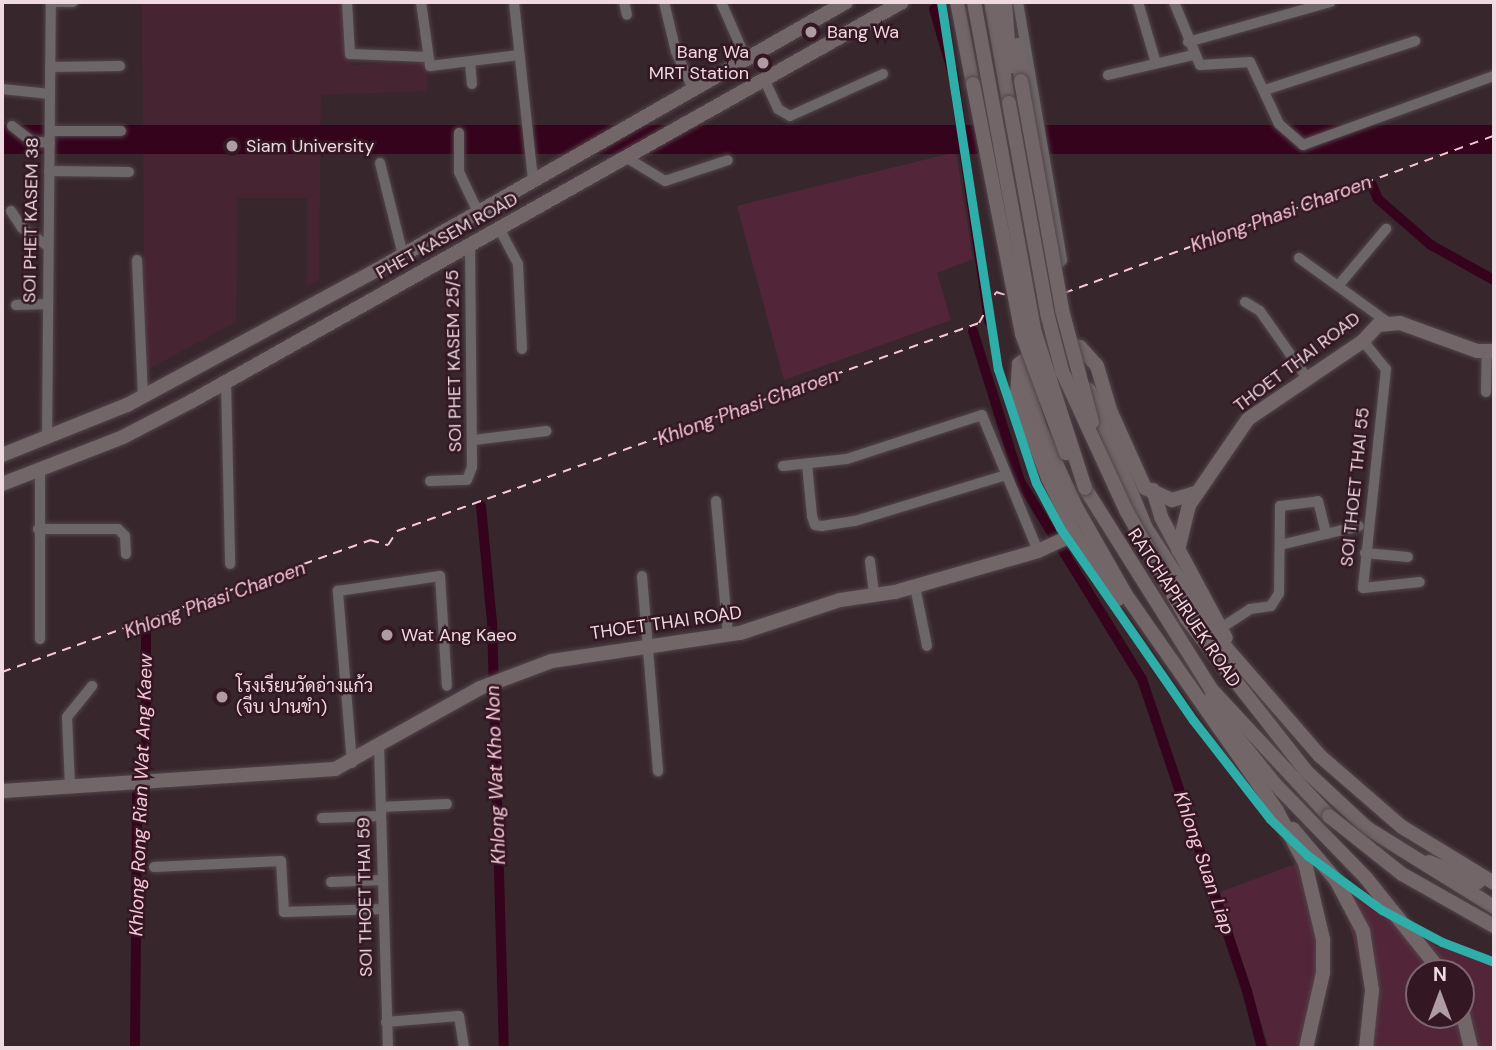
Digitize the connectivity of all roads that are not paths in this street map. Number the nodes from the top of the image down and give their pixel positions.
1 (51, 2) edge
2 (73, 2) edge
3 (347, 2) edge
4 (421, 2) edge
5 (513, 2) edge
6 (624, 2) edge
7 (664, 2) edge
8 (721, 2) edge
9 (834, 2) edge
10 (846, 2) edge
11 (902, 2) edge
12 (957, 2) edge
13 (976, 2) edge
14 (990, 2) edge
15 (1138, 2) edge
16 (1174, 2) edge
17 (1329, 2) edge
18 (1013, 4) edge
19 (627, 15) dead end
20 (982, 22) junction
21 (779, 39) junction
22 (1415, 41) dead end
23 (1188, 42) junction
24 (519, 55) junction
25 (1193, 55) junction
26 (427, 57) junction
27 (746, 59) junction
28 (470, 62) junction
29 (1156, 63) junction
30 (120, 66) dead end
31 (50, 67) junction
32 (883, 74) dead end
33 (1108, 75) dead end
34 (1494, 76) edge
35 (765, 81) junction
36 (472, 84) dead end
37 (2, 89) edge
38 (692, 89) junction
39 (1265, 90) junction
40 (50, 94) junction
41 (1009, 103) junction
42 (12, 126) dead end
43 (50, 131) junction
44 (121, 131) dead end
45 (458, 133) dead end
46 (50, 144) junction
47 (627, 158) junction
48 (728, 160) dead end
49 (380, 163) dead end
50 (49, 171) junction
51 (129, 172) dead end
52 (533, 179) junction
53 (11, 211) dead end
54 (478, 212) junction
55 (457, 224) junction
56 (499, 228) junction
57 (1386, 229) dead end
58 (470, 244) junction
59 (48, 246) junction
60 (403, 255) junction
61 (1299, 258) dead end
62 (137, 260) dead end
63 (1338, 286) junction
64 (1245, 302) dead end
65 (48, 304) junction
66 (16, 305) dead end
67 (1386, 321) junction
68 (1363, 341) junction
69 (522, 349) dead end
70 (1491, 352) edge
71 (1307, 378) junction
72 (226, 382) junction
73 (1486, 392) dead end
74 (143, 397) junction
75 (546, 431) dead end
76 (47, 439) junction
77 (474, 440) junction
78 (1096, 440) junction
79 (2, 455) edge
80 (807, 464) junction
81 (783, 466) dead end
82 (40, 471) junction
83 (1006, 475) junction
84 (430, 481) dead end
85 (2, 484) edge
86 (1085, 488) junction
87 (1154, 492) junction
88 (1198, 492) junction
89 (716, 501) dead end
90 (1359, 526) dead end
91 (38, 529) junction
92 (1326, 534) junction
93 (1069, 538) junction
94 (1280, 545) junction
95 (1043, 549) junction
96 (1178, 550) junction
97 (1365, 553) junction
98 (126, 554) dead end
99 (1408, 557) dead end
100 (870, 561) dead end
101 (230, 564) dead end
102 (642, 576) dead end
103 (1420, 582) dead end
104 (915, 587) junction
105 (874, 596) junction
106 (1221, 628) junction
107 (1149, 630) junction
108 (728, 635) junction
109 (40, 639) dead end
110 (645, 644) junction
111 (927, 646) dead end
112 (1233, 652) junction
113 (92, 686) dead end
114 (447, 686) dead end
115 (1211, 689) junction
116 (379, 745) junction
117 (352, 763) junction
118 (658, 771) dead end
119 (70, 786) junction
120 (2, 791) edge
121 (447, 804) dead end
122 (1277, 811) junction
123 (381, 812) junction
124 (322, 818) dead end
125 (1367, 828) junction
126 (1414, 860) junction
127 (154, 867) dead end
128 (382, 880) junction
129 (331, 882) dead end
130 (1494, 883) edge
131 (1494, 888) edge
132 (1494, 907) edge
133 (383, 909) junction
134 (1494, 926) edge
135 (1494, 934) edge
136 (1430, 959) edge
137 (386, 1022) junction
138 (1466, 1029) edge
139 (388, 1048) edge
140 (464, 1048) edge
141 (1306, 1048) edge
142 (1366, 1048) edge
143 (1471, 1048) edge

1 - 2 street
1 - 31 street, SOI PHET KASEM 38
3 - 26 street
4 - 26 street
5 - 24 street
6 - 19 street
7 - 38 street
8 - 27 street
9 - 21 main road
10 - 21 main road, PHET KASEM ROAD
11 - 35 main road, PHET KASEM ROAD
12 - 20 street
12 - 86 main road, bridge
13 - 20 street
13 - 86 main road, RATCHAPHRUEK ROAD, bridge
14 - 41 main road, RATCHAPHRUEK ROAD
15 - 29 street
16 - 23 street
17 - 23 street
18 - 20 street
18 - 41 main road
18 - 78 main road, bridge
21 - 27 main road, PHET KASEM ROAD
22 - 39 street
23 - 25 street
24 - 28 street
24 - 52 street
25 - 29 street
25 - 39 street
26 - 28 street
27 - 38 main road, PHET KASEM ROAD
28 - 36 street
29 - 33 street
30 - 31 street
31 - 40 street, SOI PHET KASEM 38
32 - 35 street
34 - 39 street
35 - 47 main road, PHET KASEM ROAD
37 - 40 street
38 - 52 main road, PHET KASEM ROAD
40 - 43 street, SOI PHET KASEM 38
41 - 78 main road, RATCHAPHRUEK ROAD, bridge
42 - 46 street
43 - 44 street
43 - 46 street, SOI PHET KASEM 38
45 - 54 street
46 - 50 street, SOI PHET KASEM 38
47 - 48 street
47 - 56 main road, PHET KASEM ROAD
49 - 60 street
50 - 51 street
50 - 59 street, SOI PHET KASEM 38
52 - 54 main road, PHET KASEM ROAD
53 - 59 street
54 - 55 main road, PHET KASEM ROAD
55 - 58 main road
55 - 60 main road, PHET KASEM ROAD
56 - 58 main road, PHET KASEM ROAD
56 - 69 street
57 - 63 street
58 - 72 main road, PHET KASEM ROAD
58 - 77 street, SOI PHET KASEM 25/5
59 - 65 street, SOI PHET KASEM 38
60 - 74 main road, PHET KASEM ROAD
61 - 63 street
62 - 74 street
63 - 67 street
64 - 71 street
65 - 66 street
65 - 76 street, SOI PHET KASEM 38
67 - 68 main road, THOET THAI ROAD
67 - 70 main road, THOET THAI ROAD
68 - 71 main road, THOET THAI ROAD
68 - 97 street, SOI THOET THAI 55
70 - 73 street
71 - 88 main road, THOET THAI ROAD
72 - 82 main road, PHET KASEM ROAD
72 - 101 street
74 - 76 main road, PHET KASEM ROAD
75 - 77 street
76 - 79 main road, PHET KASEM ROAD
77 - 84 street, SOI PHET KASEM 25/5
78 - 125 main road, RATCHAPHRUEK ROAD, bridge
80 - 81 street
80 - 83 street
80 - 83 street
82 - 85 main road, PHET KASEM ROAD
82 - 91 street
83 - 95 street
86 - 115 main road, RATCHAPHRUEK ROAD
87 - 88 main road
87 - 93 main road
87 - 96 main road
88 - 96 main road, THOET THAI ROAD
89 - 108 street
90 - 92 street
91 - 98 street
91 - 109 street
92 - 94 street
92 - 94 street
93 - 95 main road, THOET THAI ROAD
93 - 107 main road
94 - 106 street
95 - 104 main road, THOET THAI ROAD
96 - 106 main road
97 - 99 street
97 - 103 street, SOI THOET THAI 55
100 - 105 street
102 - 110 street
104 - 105 main road, THOET THAI ROAD
104 - 111 street
105 - 108 main road, THOET THAI ROAD
106 - 112 main road
107 - 112 main road, RATCHAPHRUEK ROAD
107 - 122 main road, RATCHAPHRUEK ROAD
108 - 110 main road, THOET THAI ROAD
110 - 116 main road, THOET THAI ROAD
110 - 118 street
112 - 130 main road, RATCHAPHRUEK ROAD
113 - 119 street
114 - 117 street
115 - 134 main road, RATCHAPHRUEK ROAD, bridge
115 - 136 main road
116 - 117 main road, THOET THAI ROAD
116 - 123 street, SOI THOET THAI 59
117 - 119 main road, THOET THAI ROAD
119 - 120 main road, THOET THAI ROAD
121 - 123 street
122 - 141 main road
122 - 142 main road
123 - 124 street
123 - 128 street, SOI THOET THAI 59
125 - 126 main road, RATCHAPHRUEK ROAD
125 - 135 main road
126 - 131 main road
126 - 132 main road, RATCHAPHRUEK ROAD
127 - 133 street
128 - 129 street
128 - 133 street, SOI THOET THAI 59
133 - 137 street, SOI THOET THAI 59
137 - 139 street, SOI THOET THAI 59
137 - 140 street
138 - 143 main road

